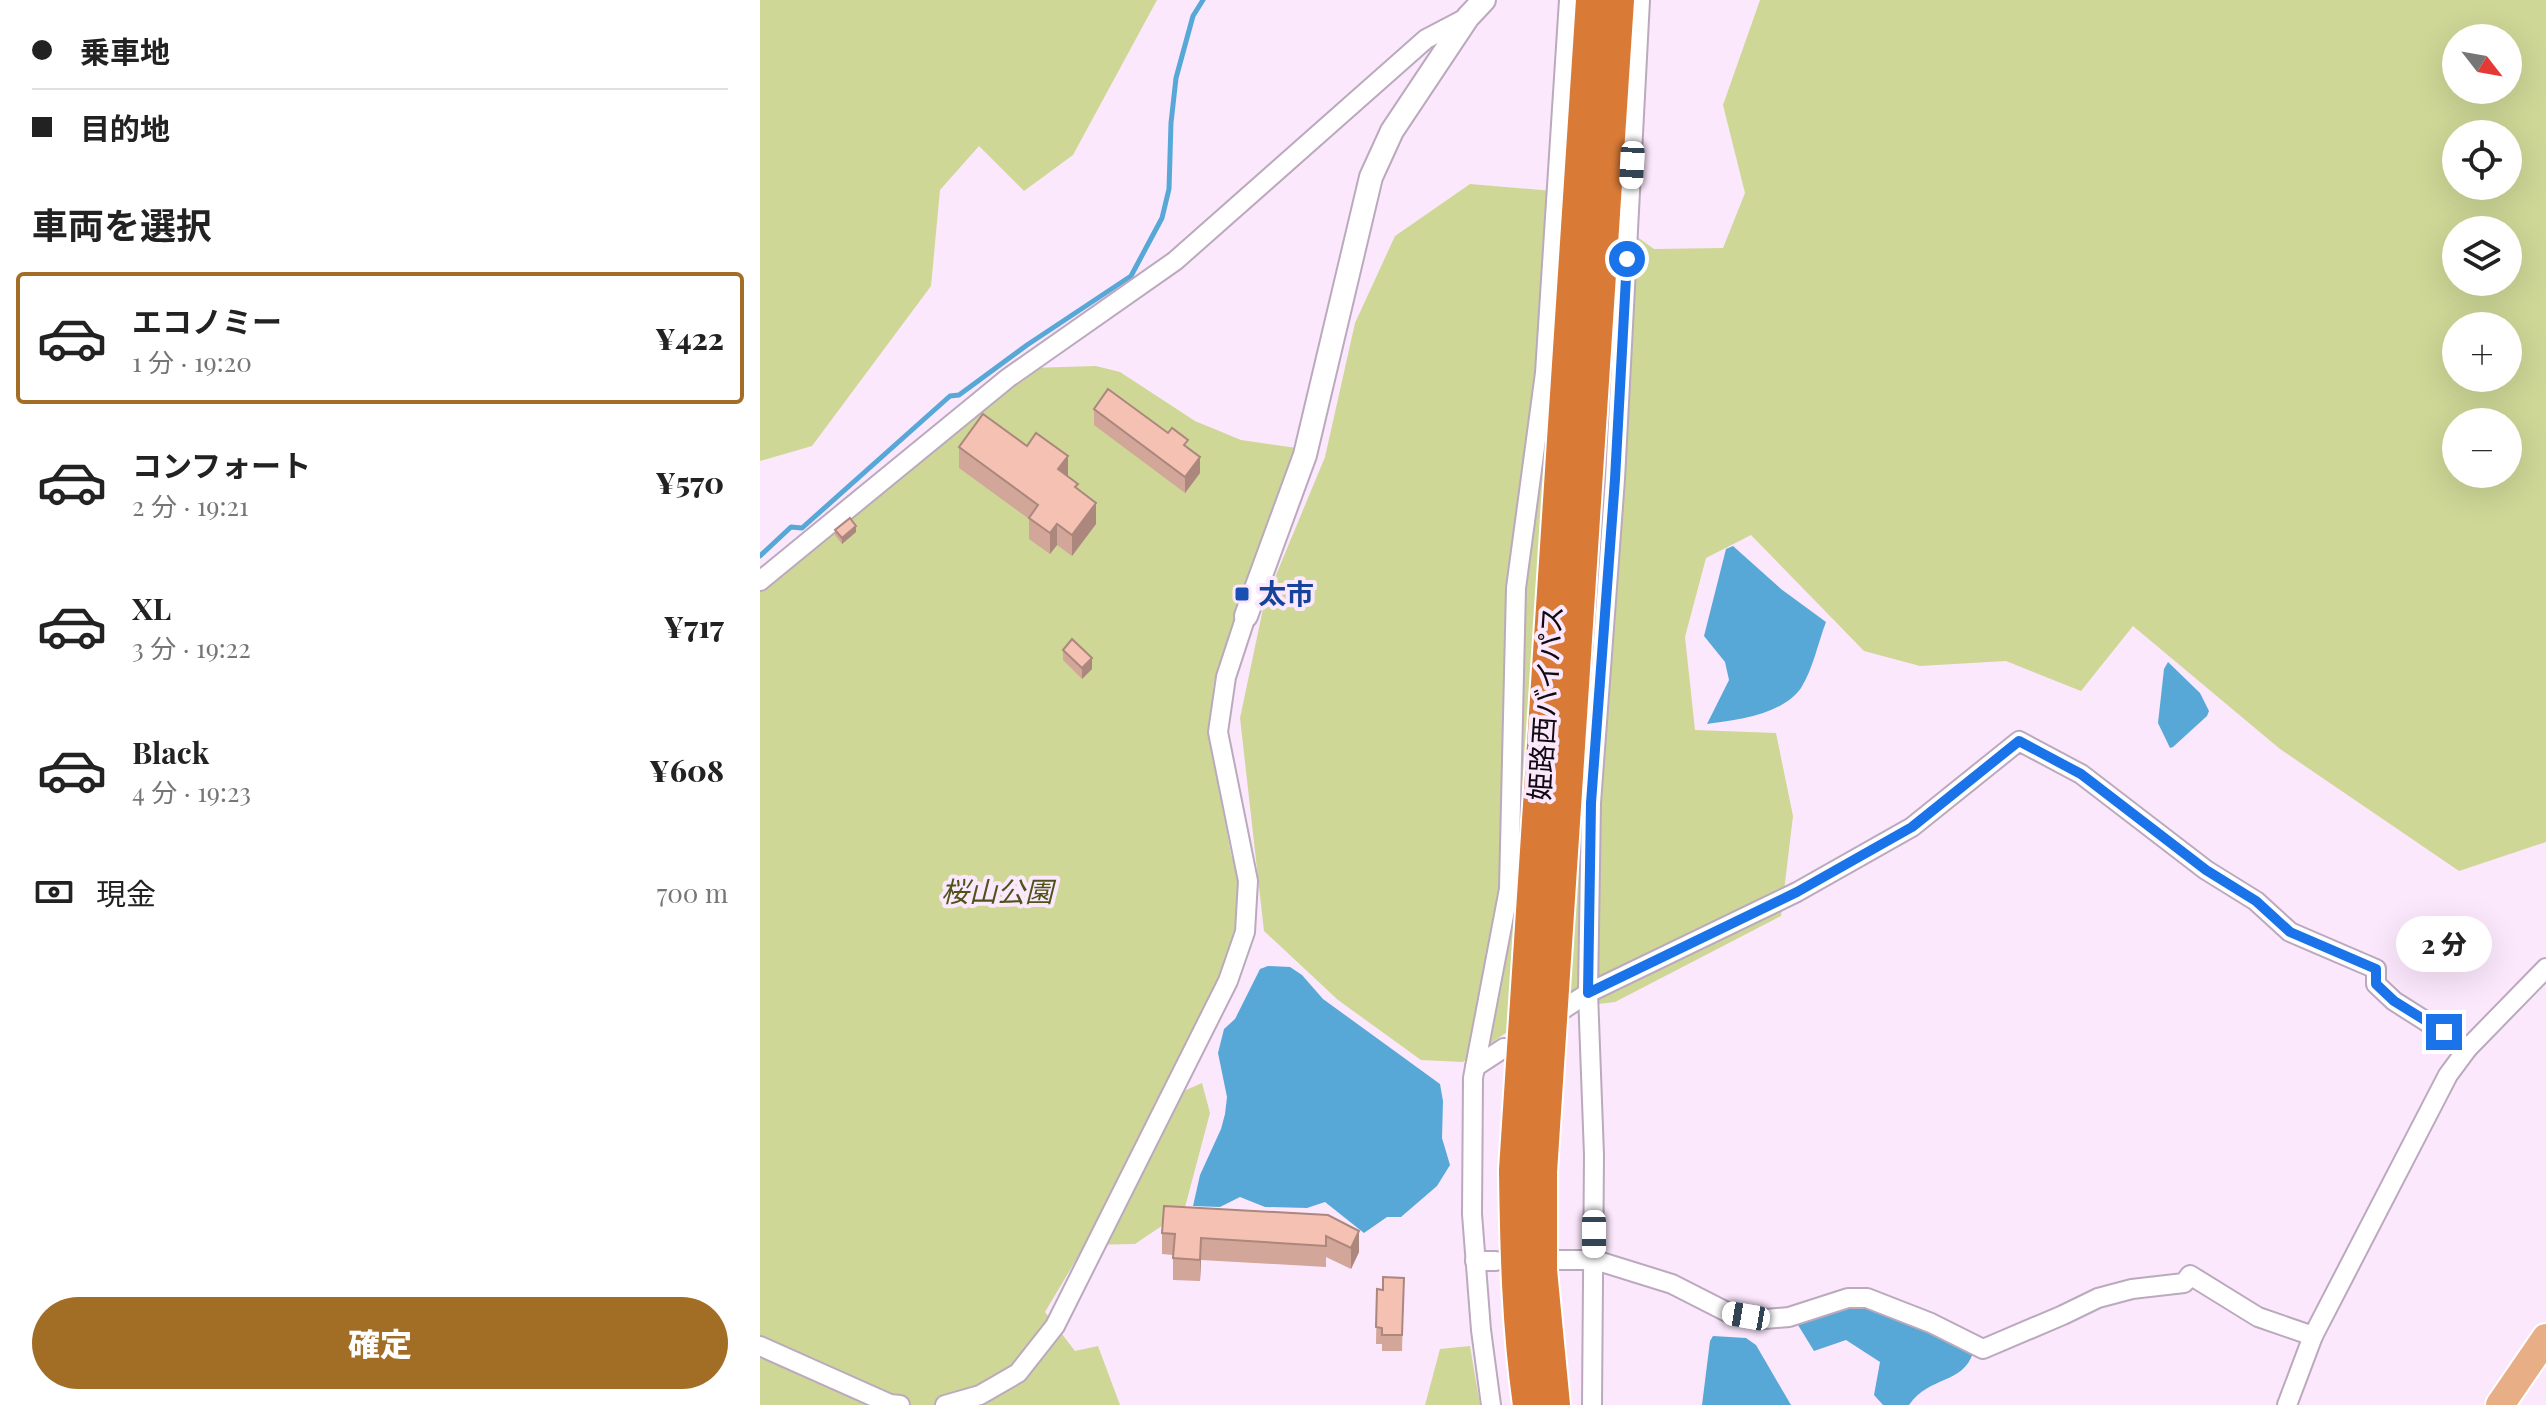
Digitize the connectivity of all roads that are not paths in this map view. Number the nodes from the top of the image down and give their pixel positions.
1 (1484, 0) edge
2 (1569, 0) edge
3 (1592, 0) edge
4 (1618, 0) edge
5 (1640, 0) edge
6 (1468, 17) junction
7 (1591, 233) junction
8 (760, 581) edge
9 (1246, 616) joint
10 (2546, 968) edge
11 (1588, 993) junction
12 (1562, 1010) dead end
13 (1504, 1048) dead end
14 (2468, 1048) junction
15 (1475, 1067) junction
16 (1558, 1260) dead end
17 (1595, 1260) junction
18 (1475, 1261) junction
19 (1496, 1261) dead end
20 (2313, 1336) junction
21 (2546, 1338) edge
22 (760, 1346) edge
23 (900, 1405) edge
24 (945, 1405) edge
25 (1491, 1405) edge
26 (1529, 1405) edge
27 (1554, 1405) edge
28 (1592, 1405) edge
29 (2287, 1405) edge
30 (2500, 1405) edge

1 - 6 street
2 - 15 street
3 - 7 highway, 姫路西バイパス
4 - 7 highway, 姫路西バイパス
5 - 11 street
6 - 8 street
6 - 9 street
7 - 26 highway, 姫路西バイパス
7 - 27 highway, 姫路西バイパス
9 - 24 street
10 - 14 street
11 - 12 street
11 - 14 street
11 - 17 street
13 - 15 street
14 - 20 street
15 - 18 street
16 - 17 street
17 - 20 street
17 - 28 street
18 - 19 street
18 - 25 street
20 - 29 street
21 - 30 main road
22 - 23 street

